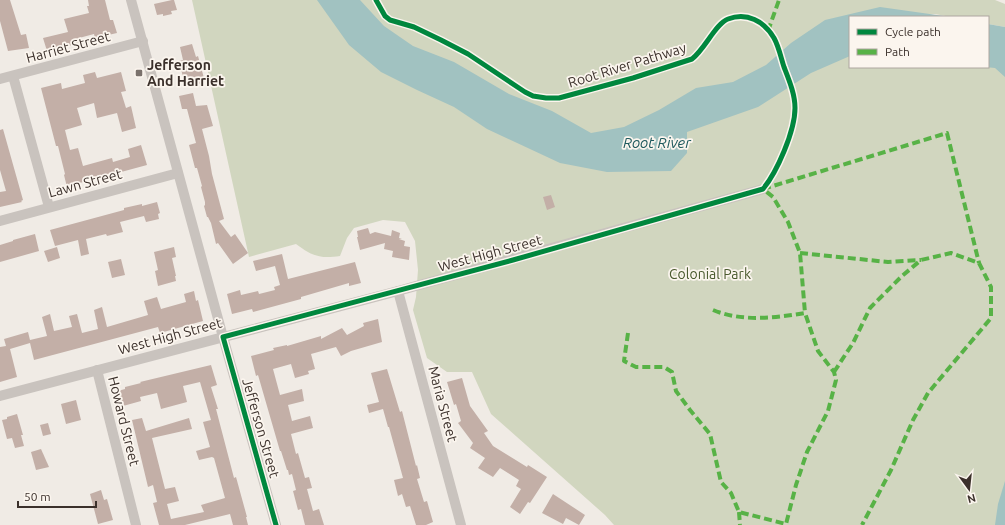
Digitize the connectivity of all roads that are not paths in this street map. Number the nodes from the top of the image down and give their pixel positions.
1 (131, 0) edge
2 (143, 41) junction
3 (13, 76) junction
4 (0, 79) edge
5 (178, 173) junction
6 (763, 189) dead end
7 (49, 207) junction
8 (0, 221) edge
9 (398, 291) junction
10 (223, 337) junction
11 (97, 370) junction
12 (0, 396) edge
13 (136, 525) edge
14 (276, 525) edge
15 (461, 525) edge

1 - 2 street, Jefferson Street
2 - 3 street, Harriet Street
2 - 5 street, Jefferson Street
3 - 4 street, Harriet Street
3 - 7 street
5 - 7 street, Lawn Street
5 - 10 street, Jefferson Street
6 - 9 street, West High Street
7 - 8 street, Lawn Street
9 - 10 street, West High Street
9 - 15 street, Maria Street
10 - 11 street, West High Street
10 - 14 street, Jefferson Street
11 - 12 street, West High Street
11 - 13 street, Howard Street

